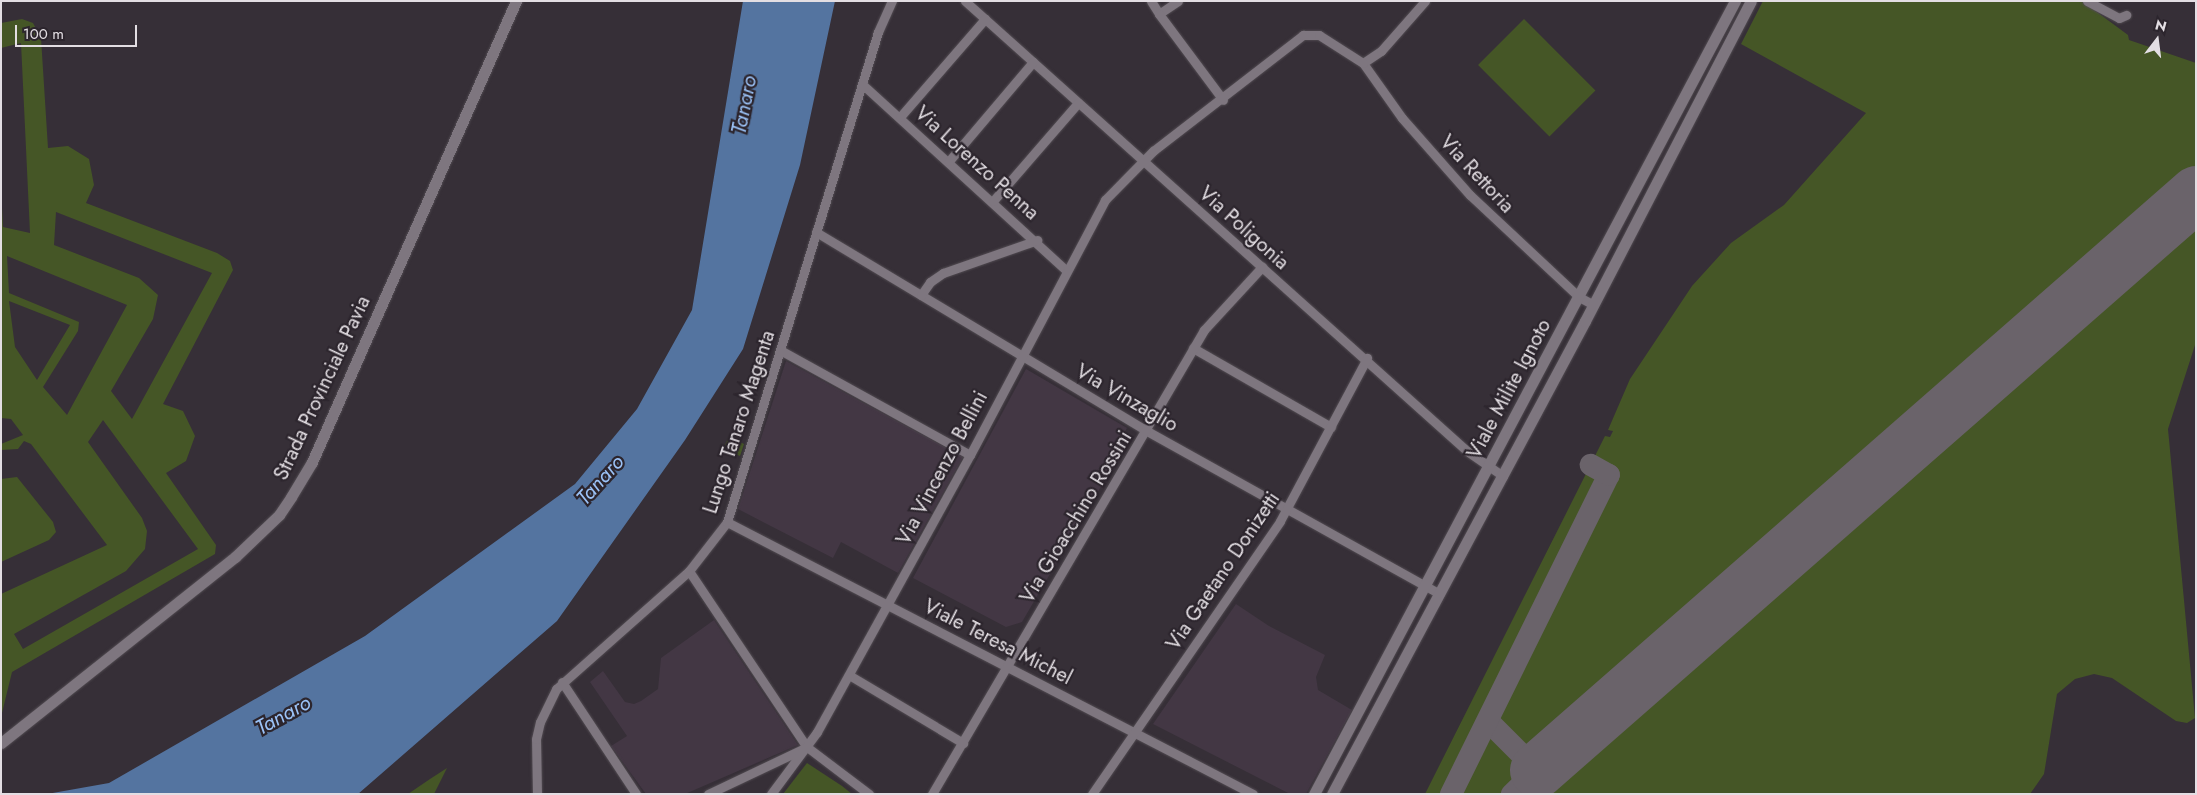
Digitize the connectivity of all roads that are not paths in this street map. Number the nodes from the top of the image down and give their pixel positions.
1 (516, 1) edge
2 (892, 1) edge
3 (965, 1) edge
4 (1151, 1) edge
5 (1178, 1) edge
6 (1425, 1) edge
7 (1735, 1) edge
8 (1751, 1) edge
9 (2087, 1) edge
10 (1159, 14) junction
11 (2126, 15) dead end
12 (985, 19) junction
13 (1033, 62) junction
14 (1363, 63) junction
15 (862, 84) junction
16 (1223, 100) junction
17 (1078, 103) junction
18 (900, 117) junction
19 (1143, 160) junction
20 (949, 161) junction
21 (993, 201) junction
22 (816, 232) junction
23 (1037, 240) junction
24 (1262, 267) junction
25 (1068, 271) junction
26 (921, 296) junction
27 (1579, 297) junction
28 (1594, 305) junction
29 (1194, 348) junction
30 (780, 350) junction
31 (1022, 356) junction
32 (1367, 358) junction
33 (1331, 426) junction
34 (1147, 431) junction
35 (970, 455) junction
36 (1488, 468) junction
37 (1503, 476) junction
38 (1287, 509) junction
39 (727, 522) junction
40 (689, 571) junction
41 (1426, 586) junction
42 (1440, 594) junction
43 (888, 604) junction
44 (1006, 666) junction
45 (849, 675) junction
46 (562, 682) junction
47 (1134, 732) junction
48 (1, 743) edge
49 (963, 743) junction
50 (807, 747) junction
51 (537, 794) edge
52 (636, 794) edge
53 (708, 794) edge
54 (771, 794) edge
55 (869, 794) edge
56 (932, 794) edge
57 (1092, 794) edge
58 (1253, 794) edge
59 (1314, 794) edge
60 (1332, 794) edge

1 - 48 main road, Strada Provinciale Pavia
2 - 15 street, Lungo Tanaro Magenta
3 - 12 street, Via Poligonia
4 - 10 street
5 - 10 street
6 - 14 street
7 - 27 main road, Viale Milite Ignoto
8 - 28 main road, Viale Milite Ignoto
9 - 11 street
10 - 16 street
12 - 13 street, Via Poligonia
12 - 18 street
13 - 17 street, Via Poligonia
13 - 20 street
14 - 16 street, Via Vincenzo Bellini
14 - 27 street, Via Rettoria
15 - 18 street, Via Lorenzo Penna
15 - 22 street, Lungo Tanaro Magenta
16 - 19 street, Via Vincenzo Bellini
17 - 19 street, Via Poligonia
17 - 21 street
18 - 20 street, Via Lorenzo Penna
19 - 24 street, Via Poligonia
19 - 25 street, Via Vincenzo Bellini
20 - 21 street, Via Lorenzo Penna
21 - 23 street, Via Lorenzo Penna
22 - 26 street, Via Vinzaglio
22 - 30 street, Lungo Tanaro Magenta
23 - 25 street, Via Lorenzo Penna
23 - 26 street
24 - 29 street, Via Gioacchino Rossini
24 - 32 street, Via Poligonia
25 - 31 street, Via Vincenzo Bellini
26 - 31 street, Via Vinzaglio
27 - 28 street, Via Rettoria
27 - 36 main road, Viale Milite Ignoto
28 - 37 main road, Viale Milite Ignoto
29 - 33 street
29 - 34 street, Via Gioacchino Rossini
30 - 35 street
30 - 39 street, Lungo Tanaro Magenta
31 - 34 street, Via Vinzaglio
31 - 35 street, Via Vincenzo Bellini
32 - 33 street, Via Gaetano Donizetti
32 - 36 street, Via Poligonia
33 - 38 street, Via Gaetano Donizetti
34 - 38 street, Via Vinzaglio
34 - 44 street, Via Gioacchino Rossini
35 - 43 street, Via Vincenzo Bellini
36 - 37 street, Via Poligonia
36 - 41 main road, Viale Milite Ignoto
37 - 42 main road, Viale Milite Ignoto
38 - 41 street, Via Vinzaglio
38 - 47 street, Via Gaetano Donizetti
39 - 40 street, Lungo Tanaro Magenta
39 - 43 street, Viale Teresa Michel
40 - 46 street, Lungo Tanaro Magenta
40 - 50 street
41 - 42 street, Via Vinzaglio
41 - 59 main road, Viale Milite Ignoto
42 - 60 main road, Viale Milite Ignoto
43 - 44 street, Viale Teresa Michel
43 - 45 street, Via Vincenzo Bellini
44 - 47 street, Viale Teresa Michel
44 - 49 street, Via Gioacchino Rossini
45 - 49 street
45 - 50 street, Via Vincenzo Bellini
46 - 51 street, Lungo Tanaro Magenta
46 - 52 street
47 - 57 street, Via Gaetano Donizetti
47 - 58 street, Viale Teresa Michel
49 - 56 street, Via Gioacchino Rossini
50 - 53 street
50 - 54 street, Via Vincenzo Bellini
50 - 55 street

